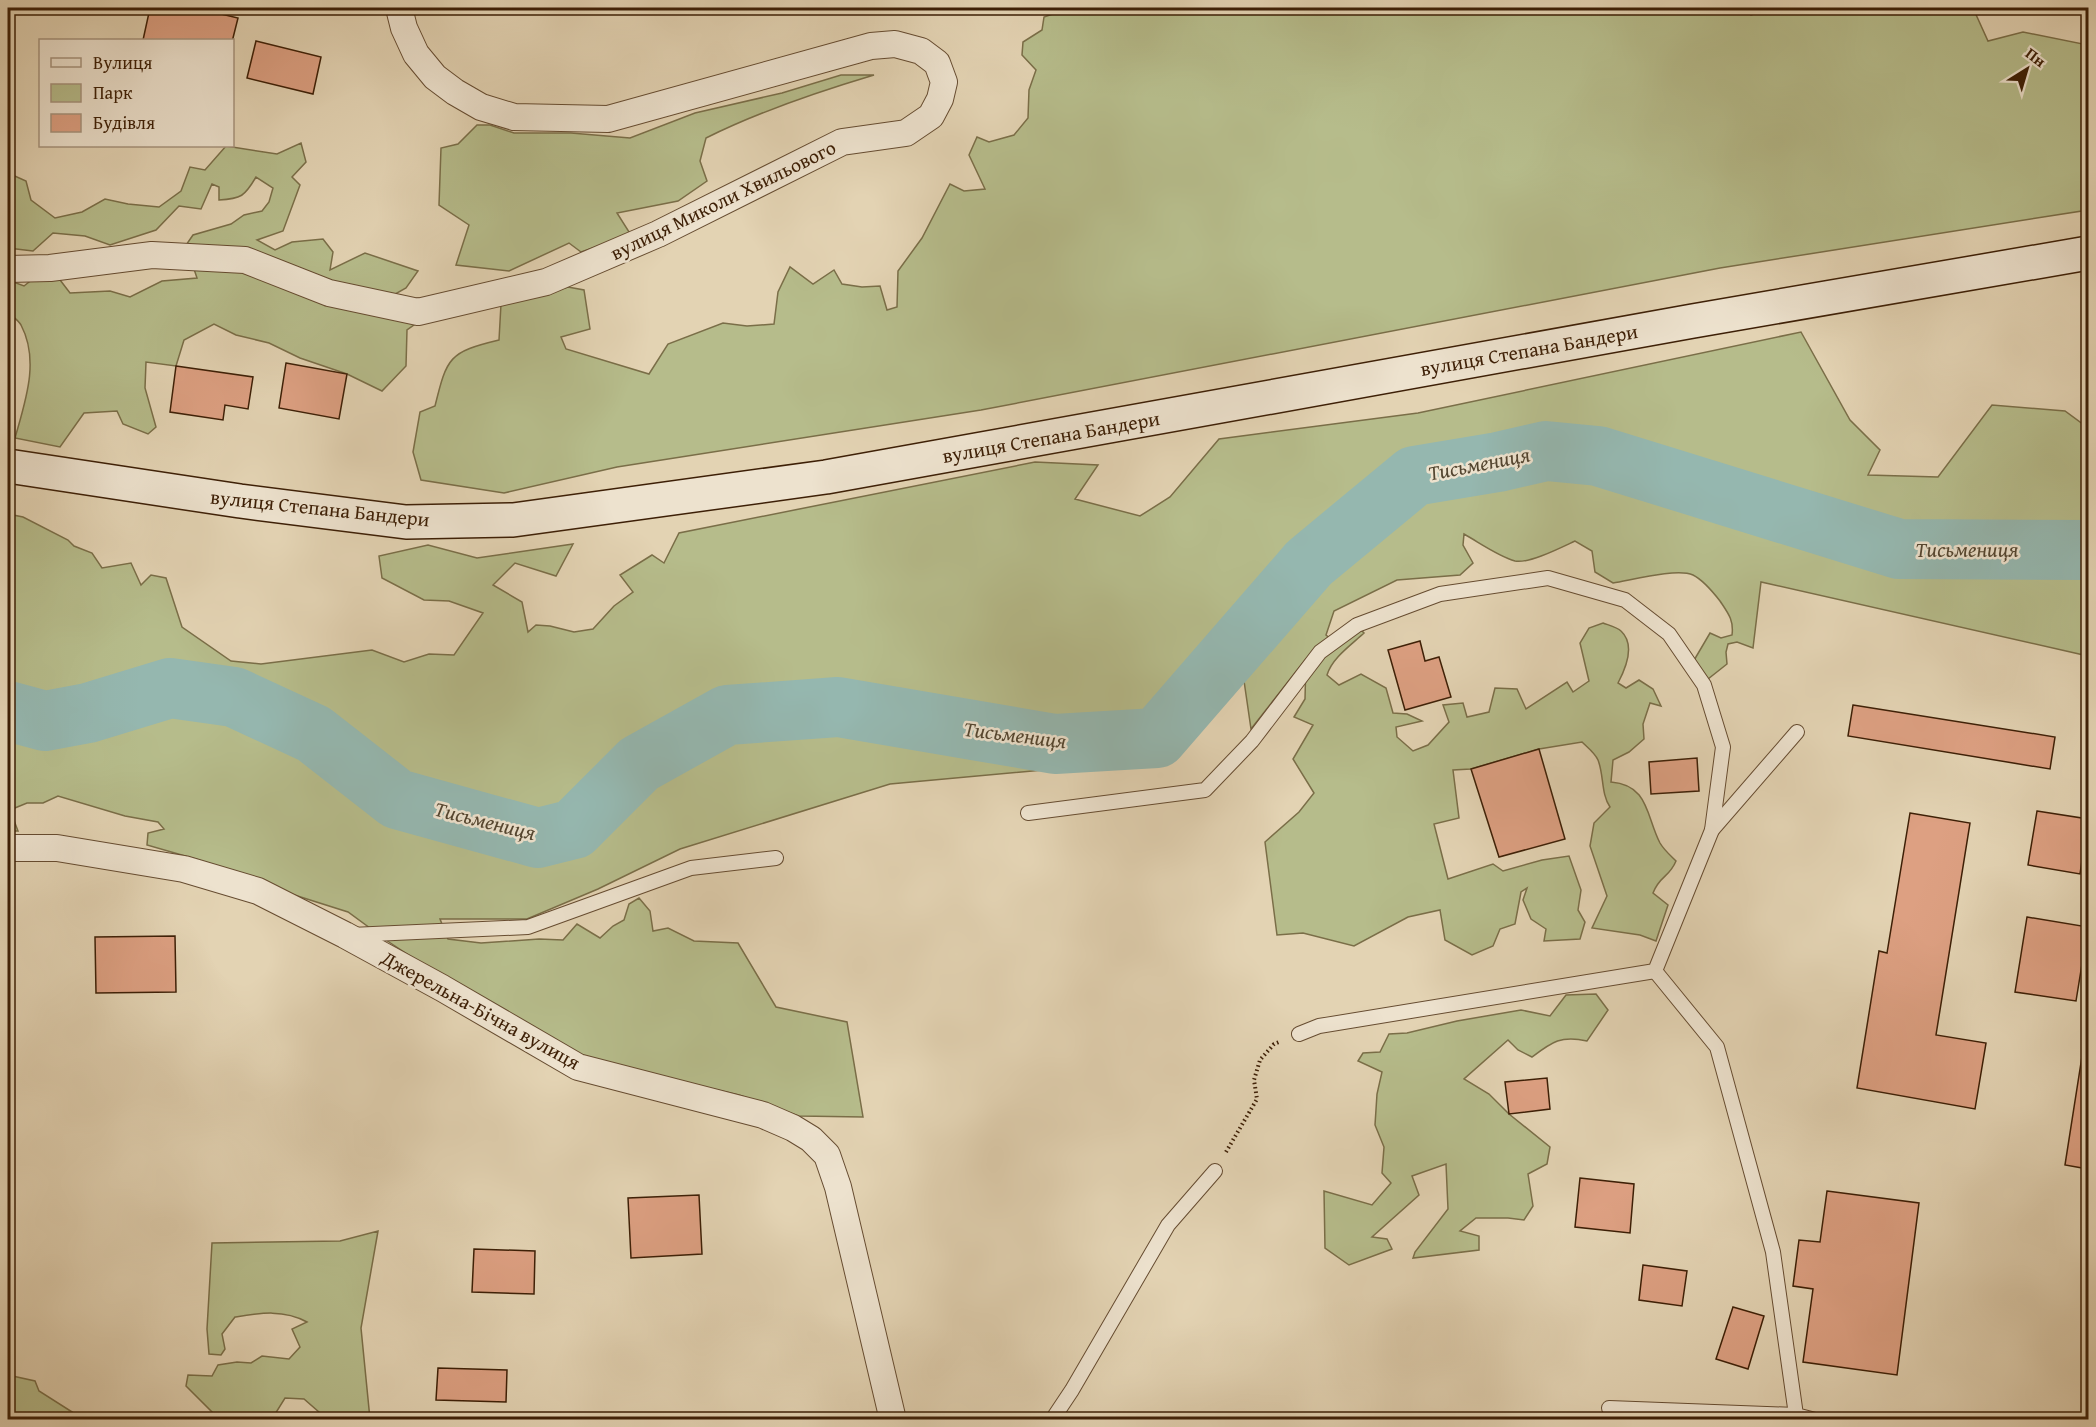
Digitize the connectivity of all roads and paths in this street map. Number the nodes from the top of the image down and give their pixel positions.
1 (399, 8) edge
2 (2088, 254) edge
3 (8, 269) edge
4 (8, 465) edge
5 (1797, 732) dead end
6 (1028, 813) dead end
7 (1712, 830) junction
8 (8, 848) edge
9 (776, 858) dead end
10 (345, 935) junction
11 (1655, 971) junction
12 (1299, 1034) joint
13 (1215, 1170) joint
14 (1609, 1408) dead end
15 (1796, 1415) junction
16 (894, 1419) edge
17 (1052, 1419) edge
18 (1815, 1419) edge

1 - 3 street, вулиця Миколи Хвильового
2 - 4 main road, вулиця Степана Бандери
5 - 7 lane
6 - 7 lane
7 - 11 lane
8 - 10 street, Джерельна-Бічна вулиця
9 - 10 lane
10 - 16 street, Джерельна-Бічна вулиця
11 - 12 lane
11 - 15 lane
12 - 13 path
13 - 17 lane
14 - 15 lane
15 - 18 lane

